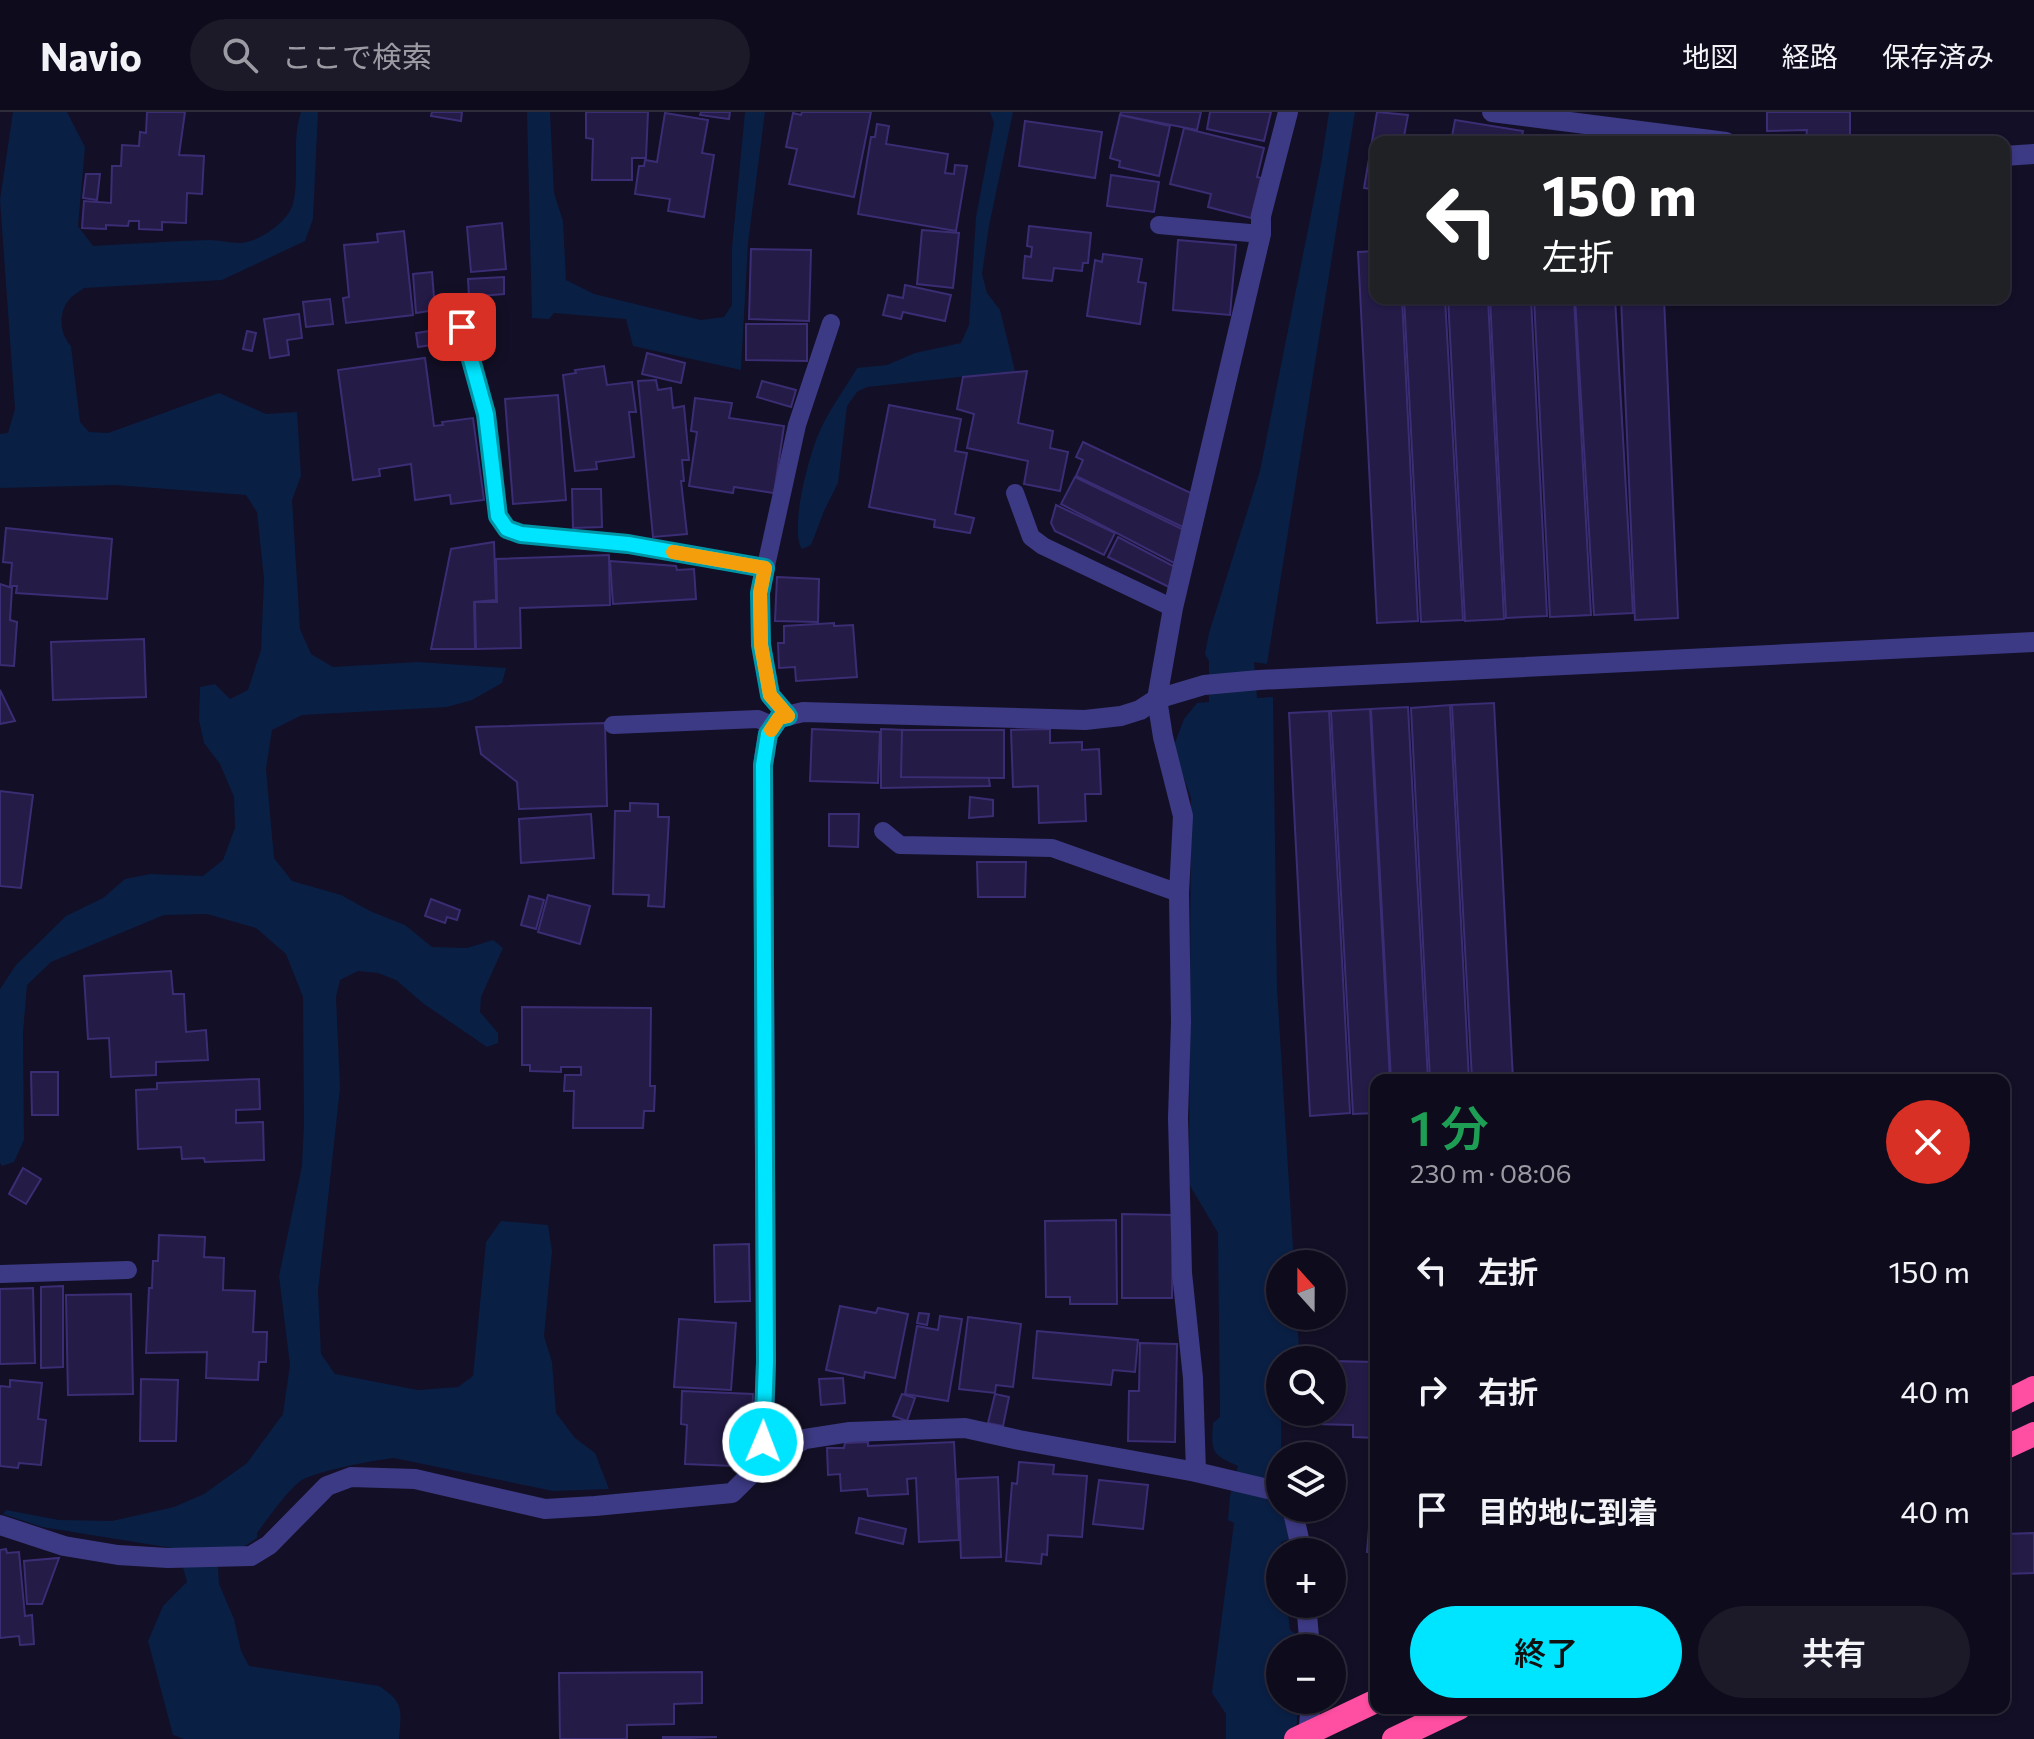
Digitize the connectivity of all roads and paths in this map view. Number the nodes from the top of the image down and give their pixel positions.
1 (1288, 112) edge
2 (1492, 112) edge
3 (1679, 136) edge
4 (2034, 154) edge
5 (2010, 156) edge
6 (1159, 225) dead end
7 (1261, 234) junction
8 (831, 323) dead end
9 (462, 327) dead end
10 (1015, 493) dead end
11 (765, 568) junction
12 (1173, 608) junction
13 (2034, 642) edge
14 (1157, 699) junction
15 (781, 721) junction
16 (613, 725) dead end
17 (883, 831) dead end
18 (1179, 893) junction
19 (128, 1270) dead end
20 (0, 1274) edge
21 (2034, 1388) edge
22 (2010, 1400) edge
23 (2034, 1434) edge
24 (2010, 1445) edge
25 (763, 1462) junction
26 (1205, 1474) junction
27 (1266, 1489) edge
28 (0, 1525) edge
29 (1370, 1704) edge
30 (1308, 1714) edge
31 (1446, 1714) edge
32 (1304, 1737) edge
33 (1394, 1739) edge

1 - 7 street
2 - 3 street
4 - 5 street
6 - 7 lane
7 - 12 street
8 - 11 lane
9 - 11 lane
10 - 12 lane
11 - 15 lane
12 - 14 street
13 - 14 street
14 - 15 street
14 - 18 street
15 - 16 lane
15 - 25 street
17 - 18 lane
18 - 26 street
19 - 20 lane
21 - 22 highway
23 - 24 highway
25 - 26 street
25 - 28 street
26 - 27 street
29 - 32 highway
30 - 32 street
31 - 33 highway

